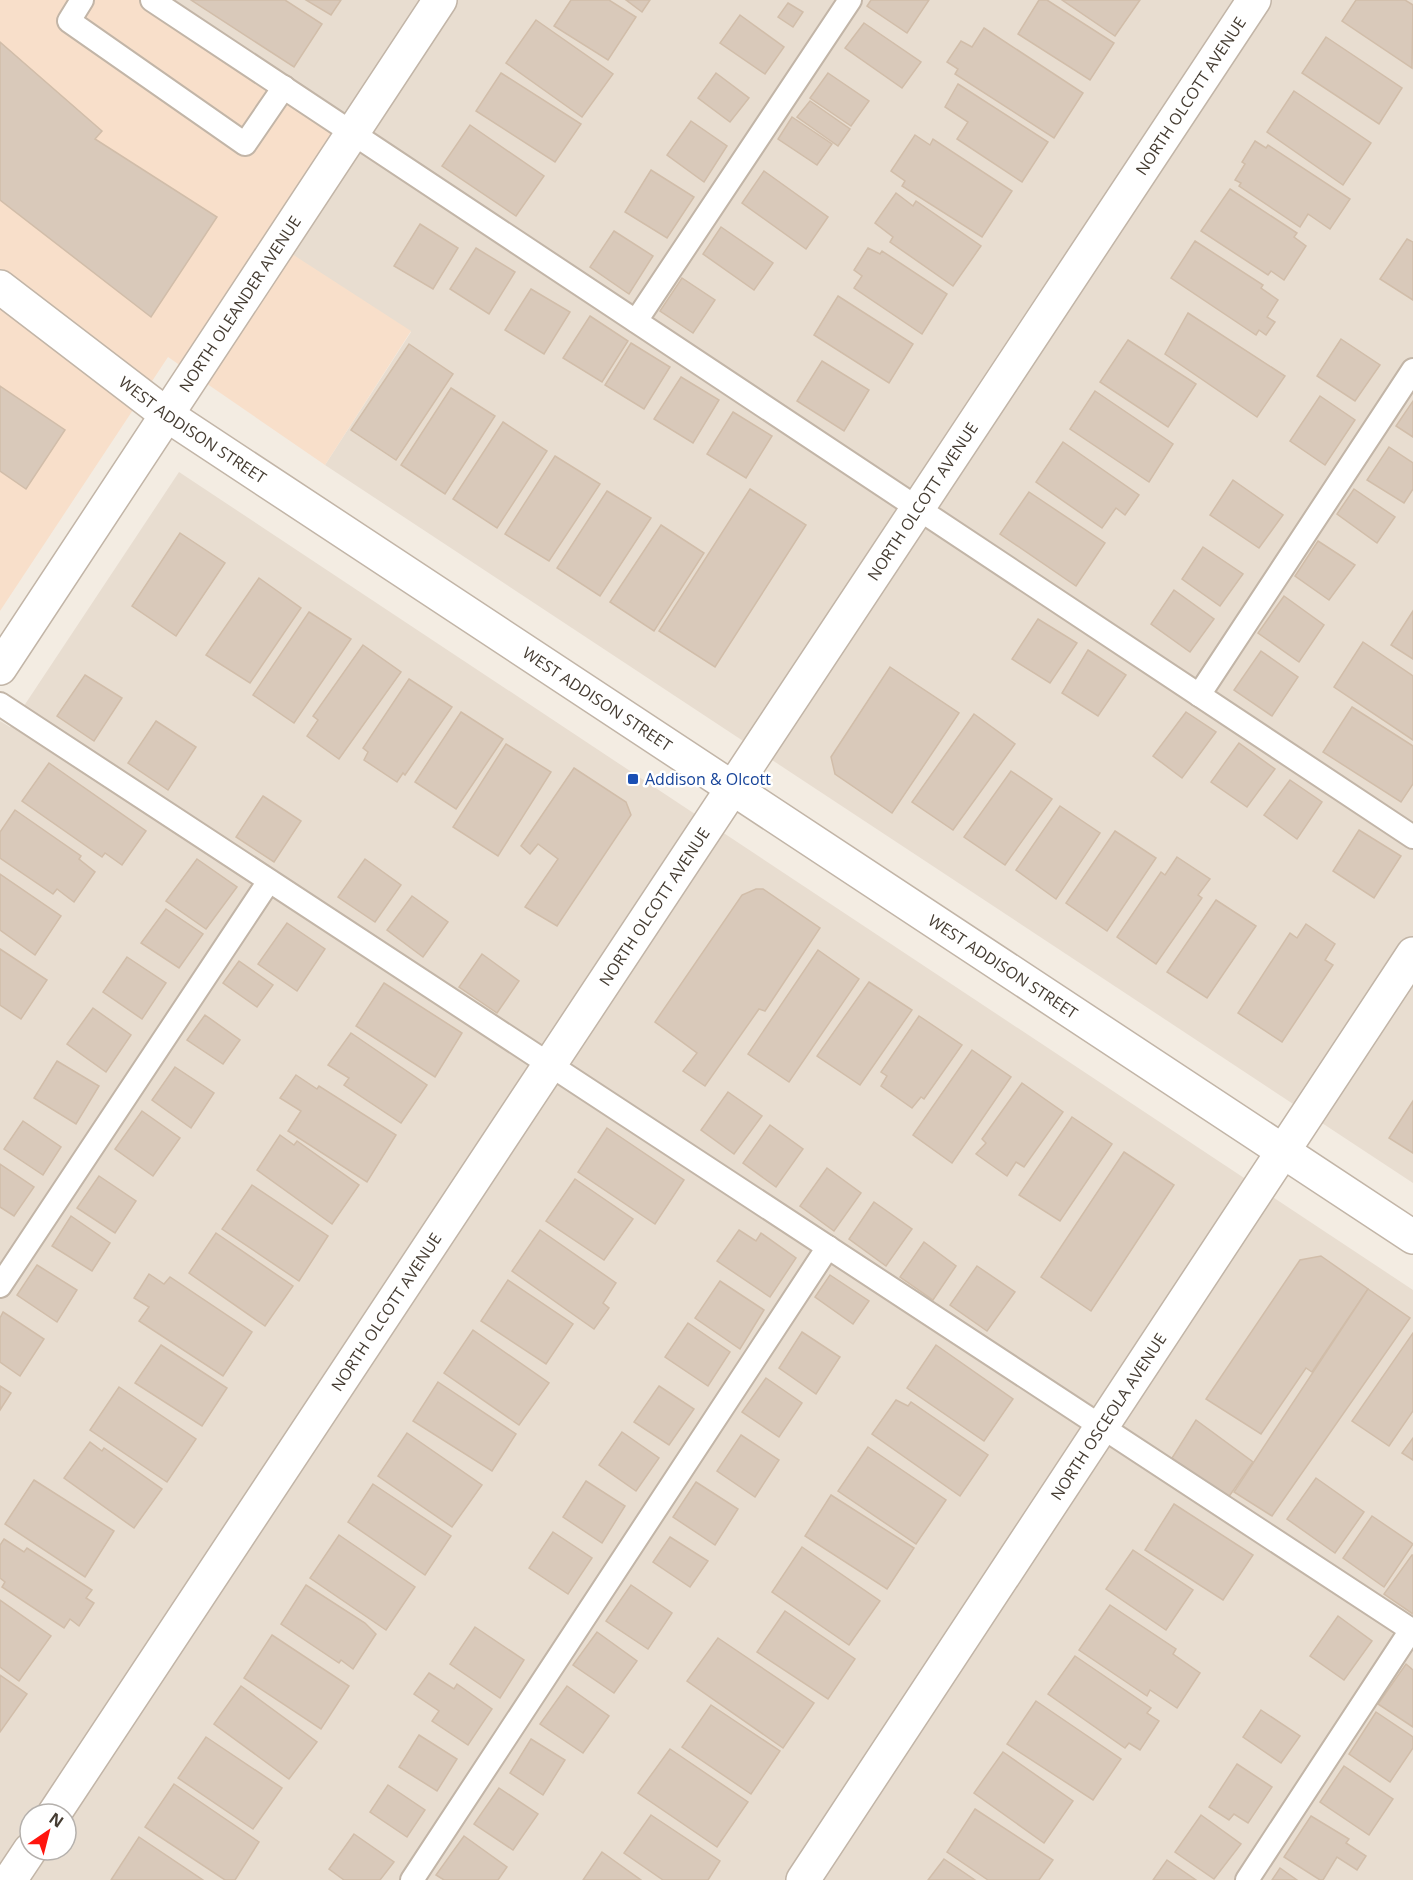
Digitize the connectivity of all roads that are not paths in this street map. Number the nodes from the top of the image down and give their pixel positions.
1 (82, 0) edge
2 (152, 0) edge
3 (440, 0) edge
4 (850, 0) edge
5 (1254, 0) edge
6 (284, 87) junction
7 (353, 133) junction
8 (0, 287) edge
9 (636, 321) junction
10 (1413, 370) edge
11 (167, 415) junction
12 (918, 508) junction
13 (0, 668) edge
14 (1199, 695) junction
15 (0, 704) edge
16 (733, 788) junction
17 (1413, 837) edge
18 (269, 881) junction
19 (1413, 954) edge
20 (550, 1065) junction
21 (1283, 1151) junction
22 (1413, 1237) edge
23 (828, 1247) junction
24 (0, 1286) edge
25 (1102, 1427) junction
26 (1412, 1630) edge
27 (62, 1802) edge
28 (22, 1862) edge
29 (10, 1880) edge
30 (412, 1880) edge
31 (803, 1880) edge
32 (1247, 1880) edge

1 - 6 lane
2 - 6 lane
3 - 7 street, NORTH OLEANDER AVENUE
4 - 9 lane
5 - 12 street, NORTH OLCOTT AVENUE
6 - 7 lane
7 - 9 lane
7 - 11 street, NORTH OLEANDER AVENUE
8 - 11 street, WEST ADDISON STREET
9 - 12 lane
10 - 14 lane
11 - 13 street, NORTH OLEANDER AVENUE
11 - 16 street, WEST ADDISON STREET
12 - 14 lane
12 - 16 street, NORTH OLCOTT AVENUE
14 - 17 lane
15 - 18 lane
16 - 20 street, NORTH OLCOTT AVENUE
16 - 21 street, WEST ADDISON STREET
18 - 20 lane
18 - 24 lane
19 - 21 street, NORTH OSCEOLA AVENUE
20 - 23 lane
20 - 27 street, NORTH OLCOTT AVENUE
21 - 22 street, WEST ADDISON STREET
21 - 25 street, NORTH OSCEOLA AVENUE
23 - 25 lane
23 - 30 lane
25 - 26 lane
25 - 31 street, NORTH OSCEOLA AVENUE
26 - 32 lane
28 - 29 street

